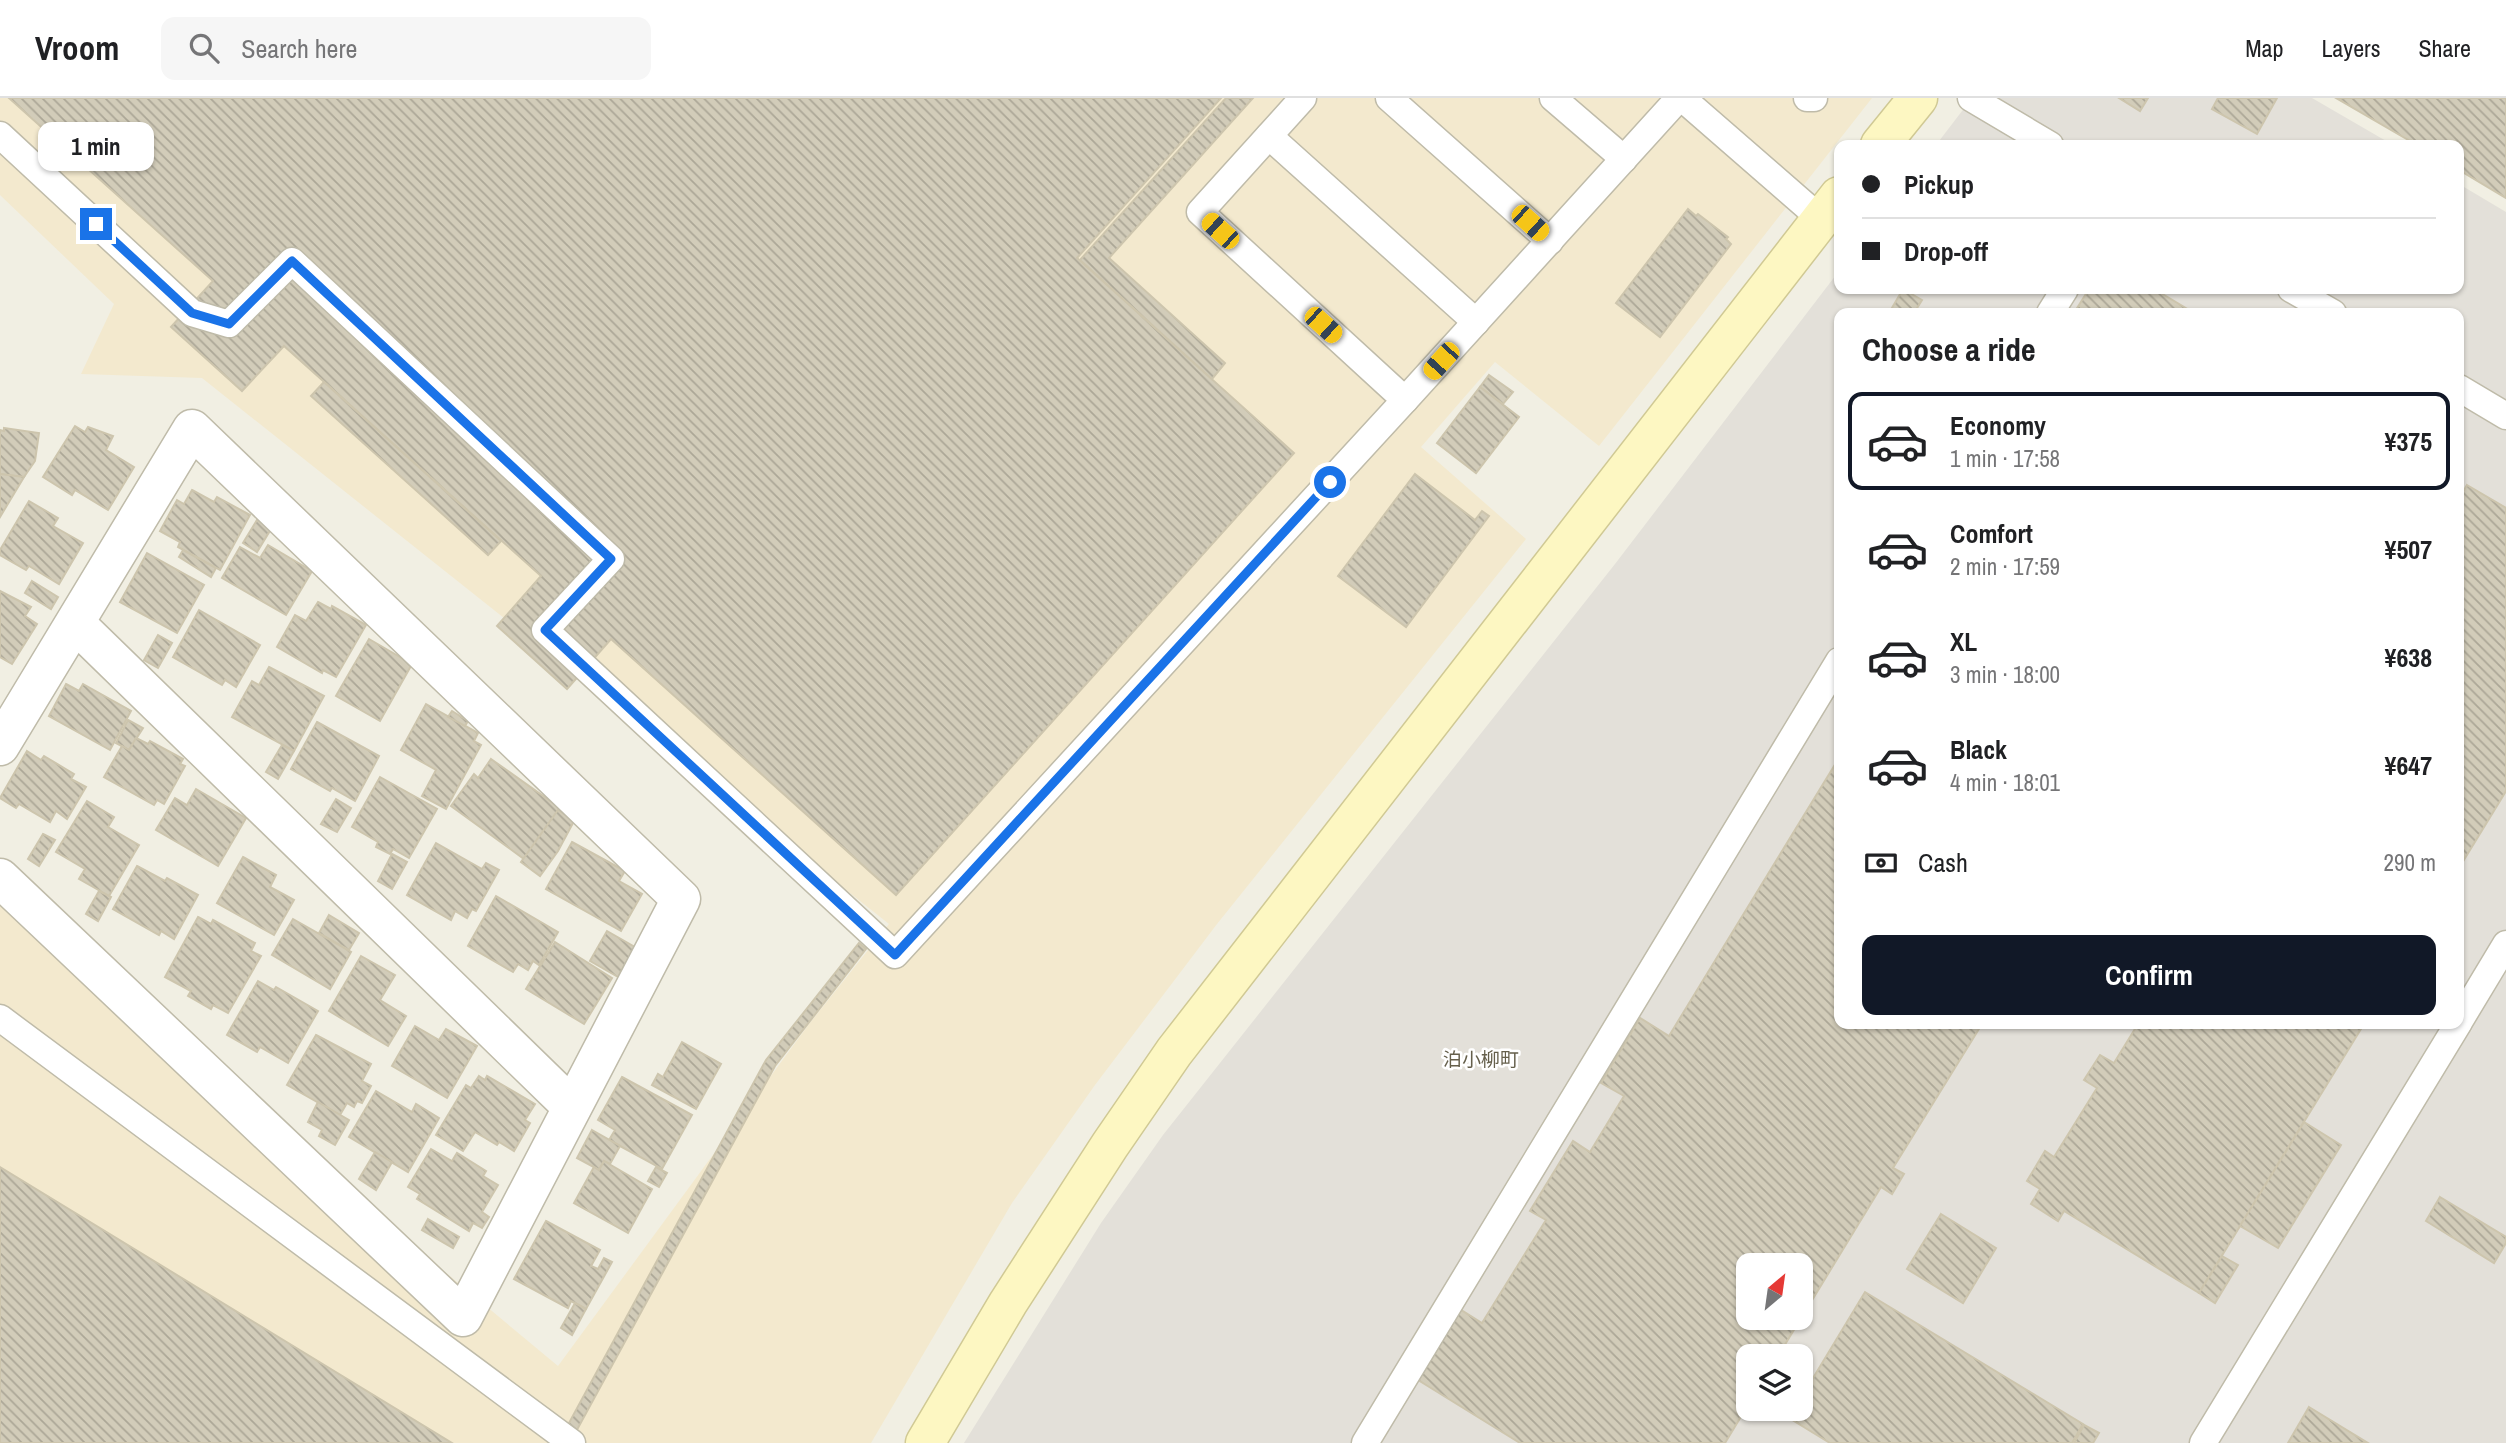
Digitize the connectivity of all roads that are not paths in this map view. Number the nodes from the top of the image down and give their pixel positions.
1 (1303, 98) edge
2 (1389, 98) edge
3 (1553, 98) edge
4 (1681, 98) edge
5 (1807, 98) edge
6 (1814, 98) edge
7 (1918, 98) edge
8 (1971, 98) edge
9 (0, 135) edge
10 (1269, 136) junction
11 (1884, 140) edge
12 (2042, 140) edge
13 (1624, 159) junction
14 (1830, 208) edge
15 (1550, 241) junction
16 (2300, 294) edge
17 (2324, 308) edge
18 (1476, 322) junction
19 (2464, 391) edge
20 (1405, 400) junction
21 (2506, 416) edge
22 (76, 624) junction
23 (1834, 669) edge
24 (0, 746) edge
25 (0, 878) edge
26 (2503, 956) edge
27 (2464, 1014) edge
28 (0, 1018) edge
29 (2454, 1029) edge
30 (572, 1107) junction
31 (572, 1443) edge
32 (925, 1443) edge
33 (1365, 1443) edge
34 (2203, 1443) edge

1 - 10 lane
2 - 15 lane
3 - 13 lane
4 - 13 lane
4 - 14 lane
5 - 6 lane
7 - 11 street
8 - 12 lane
9 - 20 lane
10 - 18 lane
10 - 20 lane
13 - 15 lane
14 - 32 street
15 - 18 lane
16 - 17 lane
18 - 20 lane
19 - 21 lane
22 - 24 street
22 - 30 street
22 - 30 street
23 - 33 lane
25 - 30 street
26 - 27 lane
28 - 31 lane
29 - 34 lane

